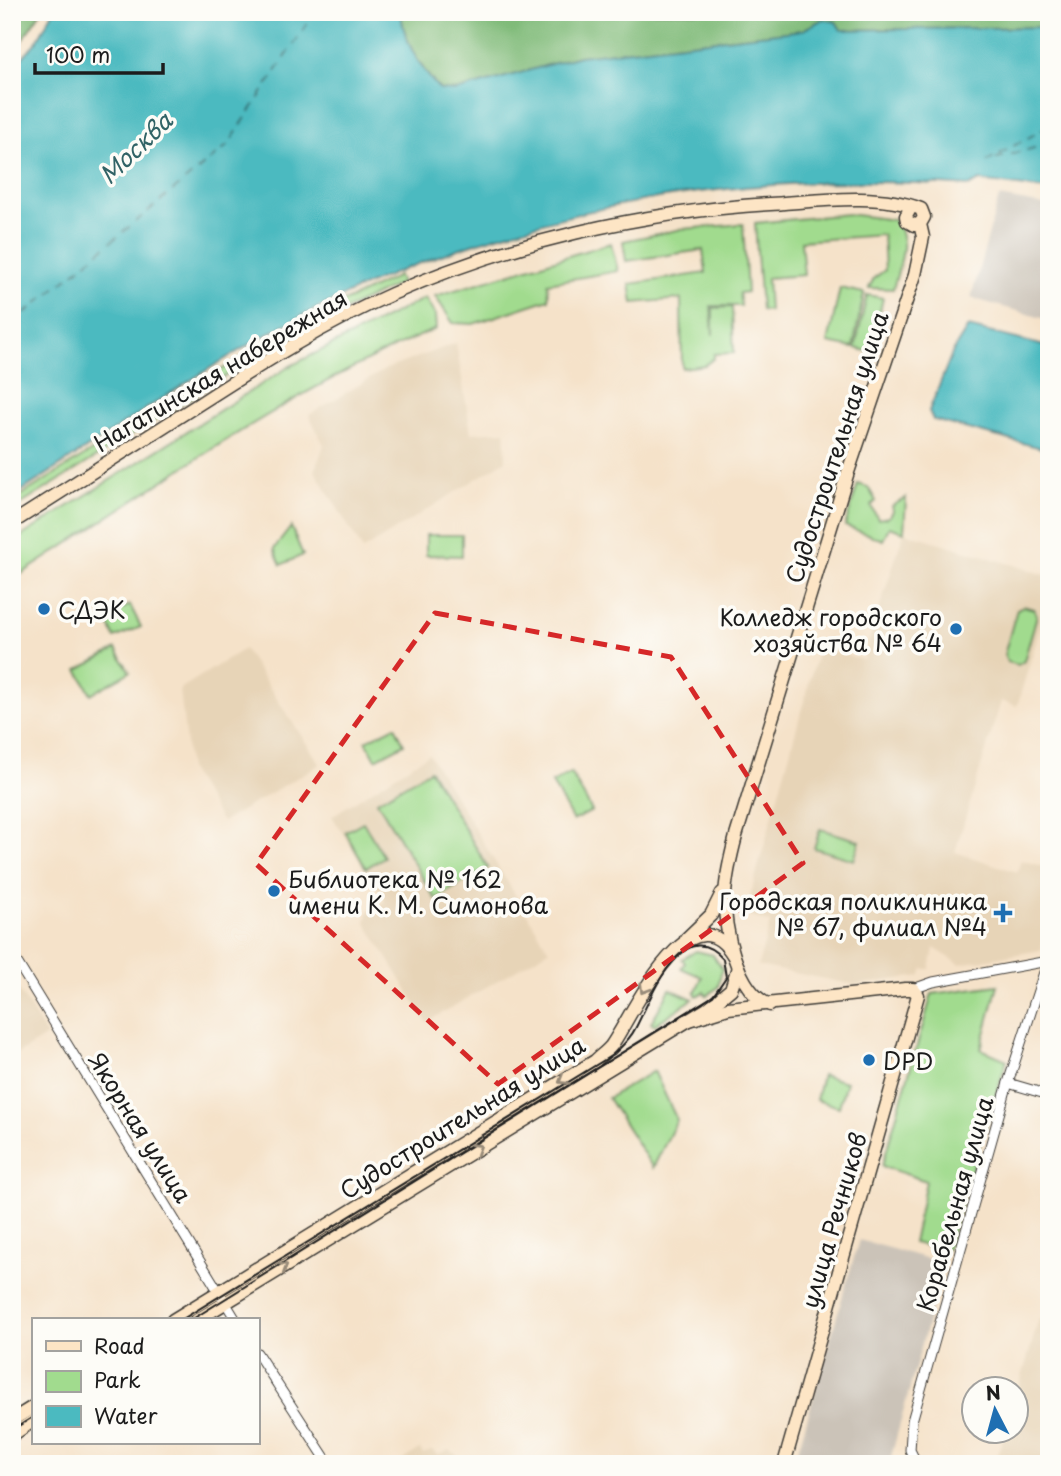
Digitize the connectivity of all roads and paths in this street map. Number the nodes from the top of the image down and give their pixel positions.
1 (910, 209) joint
2 (12, 523) edge
3 (726, 884) junction
4 (681, 944) junction
5 (12, 954) edge
6 (1048, 959) edge
7 (737, 962) junction
8 (913, 989) junction
9 (770, 1005) junction
10 (686, 1021) junction
11 (615, 1038) junction
12 (632, 1053) junction
13 (1008, 1083) junction
14 (1049, 1096) edge
15 (222, 1298) junction
16 (177, 1318) edge
17 (199, 1318) edge
18 (235, 1318) edge
19 (259, 1356) edge
20 (32, 1408) edge
21 (12, 1420) edge
22 (32, 1422) edge
23 (12, 1435) edge
24 (328, 1464) edge
25 (784, 1464) edge
26 (916, 1464) edge

1 - 2 street, Нагатинская набережная
1 - 3 street, Судостроительная улица
3 - 4 street, Судостроительная улица
3 - 7 street
4 - 7 street
4 -> 11 street, Судостроительная улица
5 - 15 street, Якорная улица
6 - 8 street
6 - 13 street, Корабельная улица
7 - 9 street
7 - 10 street
8 - 9 street
8 - 25 street, улица Речников
9 - 10 street
10 - 12 street, Судостроительная улица
11 - 12 street
11 -> 15 street, Судостроительная улица
15 -> 12 street, Судостроительная улица
13 - 14 street
13 - 26 street, Корабельная улица
15 - 16 street, Судостроительная улица
15 - 17 street, Судостроительная улица
15 - 18 street, Якорная улица
19 - 24 street
20 - 21 street
22 - 23 street

